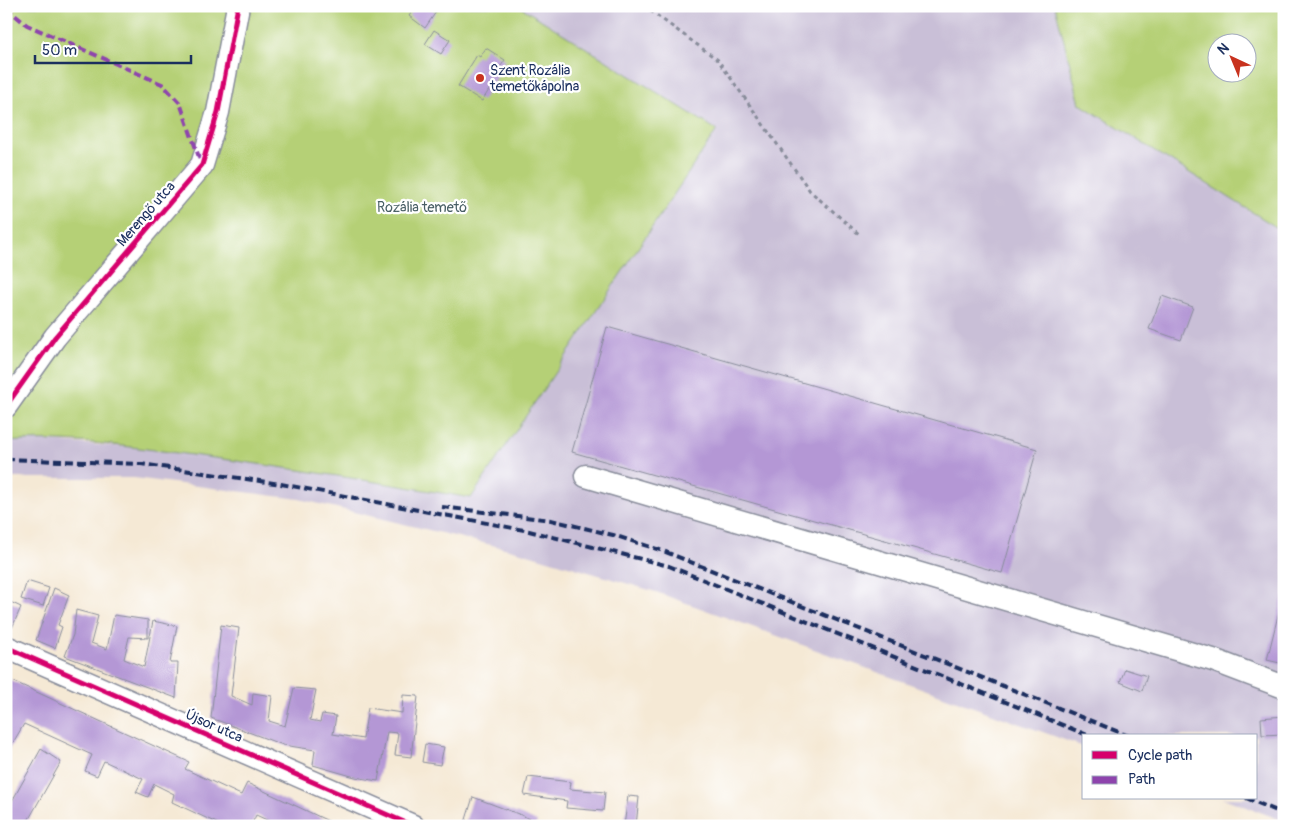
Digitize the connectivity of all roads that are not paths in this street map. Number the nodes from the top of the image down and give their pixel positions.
1 (238, 6) edge
2 (6, 406) edge
3 (586, 476) dead end
4 (6, 648) edge
5 (1284, 687) edge
6 (413, 826) edge

1 - 2 street, Merengő utca
3 - 5 street
4 - 6 street, Újsor utca

